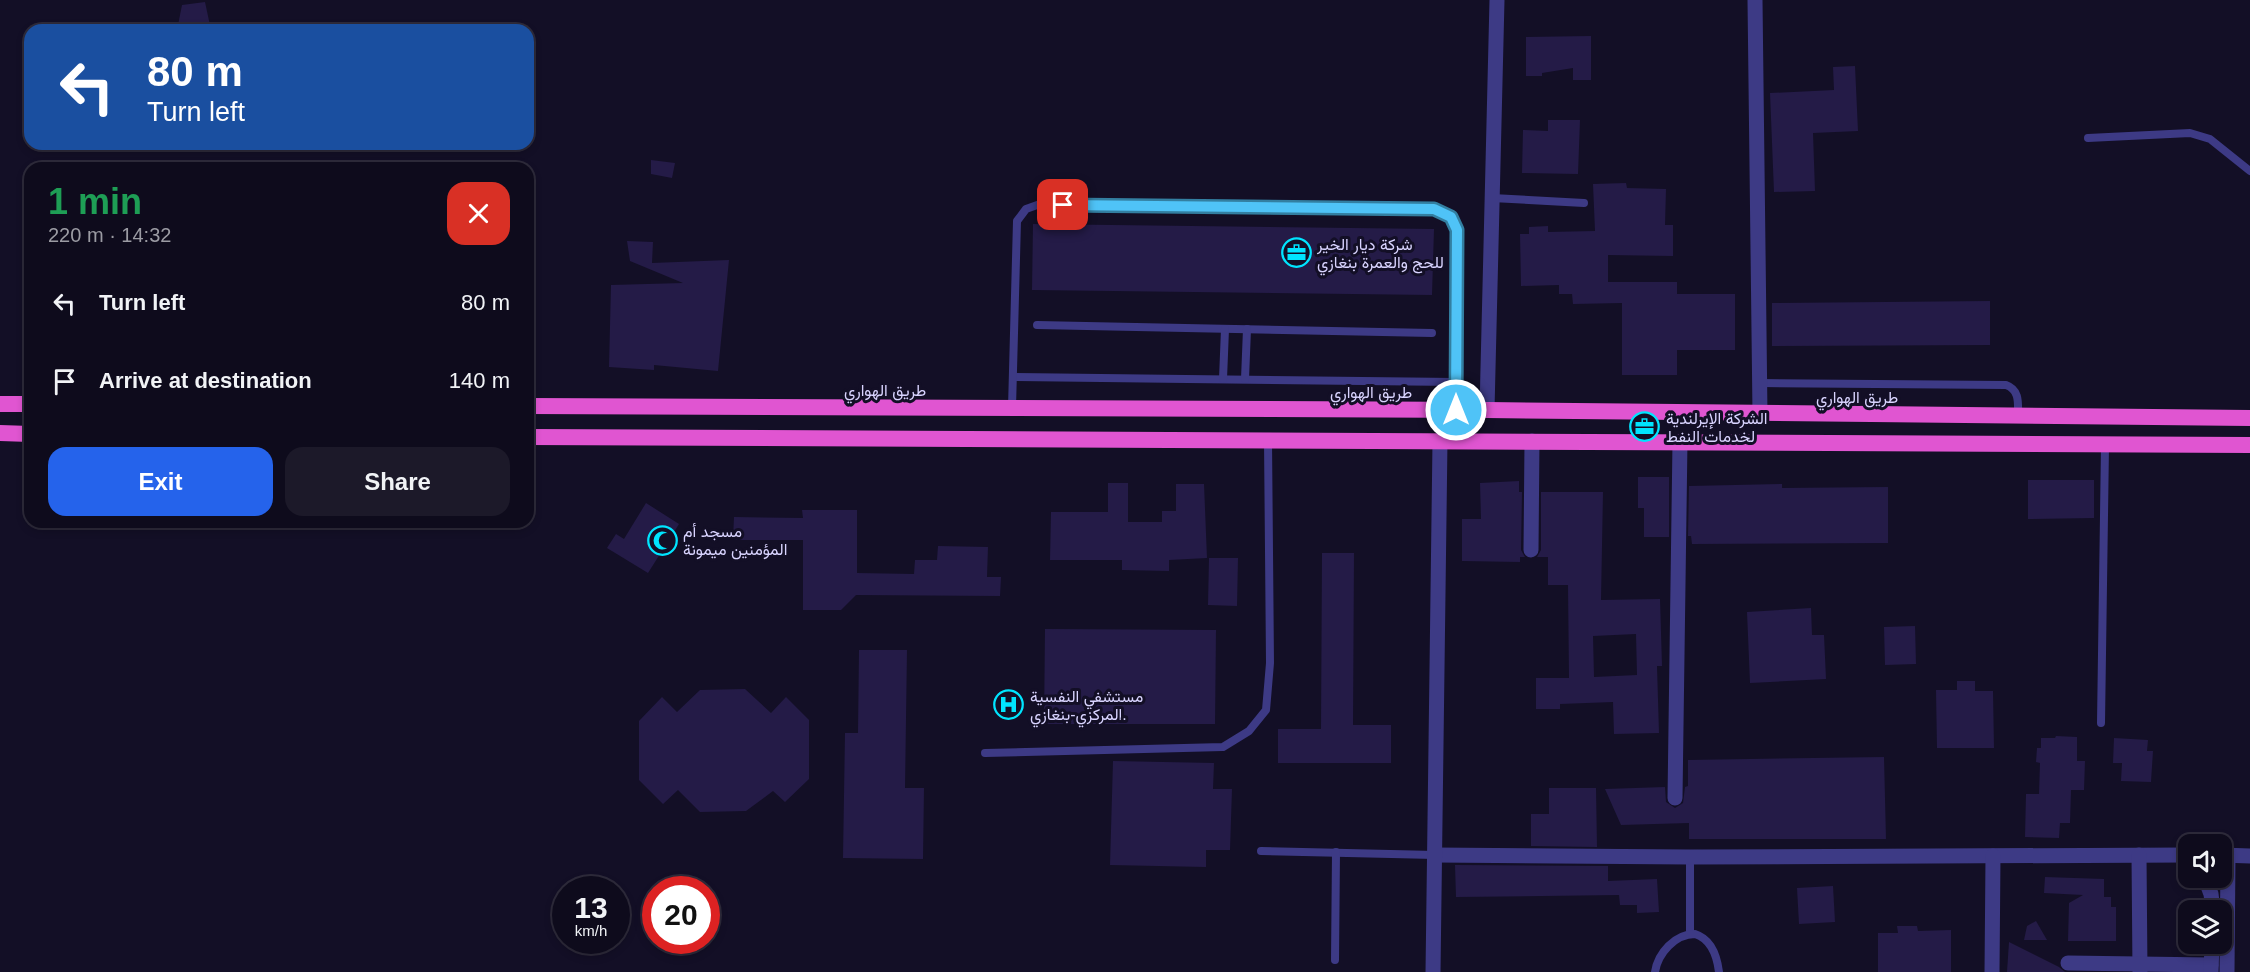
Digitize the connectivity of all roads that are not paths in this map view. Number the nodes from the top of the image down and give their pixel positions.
1 (1497, 0) edge
2 (1755, 0) edge
3 (2088, 138) dead end
4 (2250, 171) edge
5 (1492, 198) junction
6 (1584, 203) dead end
7 (1037, 325) dead end
8 (1225, 329) junction
9 (1247, 329) junction
10 (1432, 333) dead end
11 (1012, 377) junction
12 (1223, 379) junction
13 (1245, 379) junction
14 (1456, 382) junction
15 (1760, 383) junction
16 (0, 404) edge
17 (24, 404) edge
18 (534, 406) edge
19 (1012, 408) junction
20 (1456, 410) junction
21 (1486, 410) junction
22 (1760, 414) junction
23 (2018, 416) junction
24 (2250, 418) edge
25 (0, 433) edge
26 (24, 434) edge
27 (534, 437) edge
28 (1269, 440) junction
29 (1440, 441) junction
30 (1532, 441) junction
31 (1680, 441) junction
32 (2250, 445) edge
33 (2105, 446) junction
34 (1531, 550) dead end
35 (2101, 723) dead end
36 (985, 753) dead end
37 (1675, 798) dead end
38 (1261, 851) dead end
39 (1336, 852) junction
40 (1435, 855) junction
41 (2139, 855) junction
42 (2178, 855) edge
43 (2232, 855) edge
44 (1994, 856) junction
45 (2250, 856) edge
46 (1690, 857) junction
47 (2226, 888) edge
48 (1690, 934) junction
49 (1335, 960) dead end
50 (2068, 963) dead end
51 (2140, 968) edge
52 (2211, 968) edge
53 (1433, 972) edge
54 (1656, 972) edge
55 (1719, 972) edge
56 (1992, 972) edge
57 (2227, 972) edge

1 - 5 street
2 - 15 street
3 - 4 lane
5 - 6 lane
5 - 21 street
7 - 8 lane
8 - 9 lane
8 - 12 lane
9 - 10 lane
9 - 13 lane
11 - 12 lane
11 - 14 lane
11 - 19 lane
12 - 13 lane
13 - 14 lane
14 - 20 lane
15 - 22 street
15 - 23 lane
16 - 17 highway
18 - 19 highway, طريق الهواري
19 - 20 highway, طريق الهواري
20 - 21 highway, طريق الهواري
21 - 22 highway, طريق الهواري
22 - 23 highway, طريق الهواري
23 - 24 highway, طريق الهواري
25 - 26 highway
27 - 28 highway
28 - 29 highway
28 - 36 lane
29 - 30 highway
29 - 40 street
30 - 31 highway
30 - 34 street
31 - 33 highway
31 - 37 street
32 - 33 highway
33 - 35 lane
38 - 39 lane
39 - 40 lane
39 - 49 lane
40 - 46 street
40 - 53 street
41 - 42 street
41 - 44 street
41 - 51 street
43 - 45 street
44 - 46 street
44 - 56 street
46 - 48 lane
47 - 57 street
48 - 54 lane
48 - 55 lane
50 - 51 street
51 - 52 street

